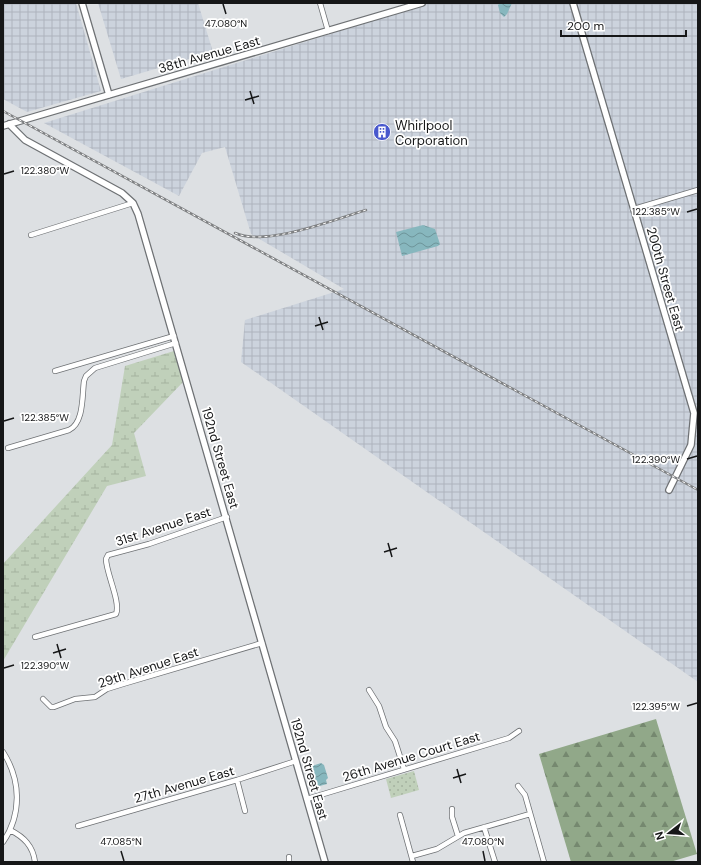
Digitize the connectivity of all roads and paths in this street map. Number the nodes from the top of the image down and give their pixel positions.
1 (82, 3) edge
2 (320, 3) edge
3 (422, 3) edge
4 (572, 3) edge
5 (328, 31) junction
6 (109, 95) junction
7 (9, 124) junction
8 (3, 126) edge
9 (698, 190) edge
10 (133, 203) junction
11 (634, 208) junction
12 (31, 234) dead end
13 (174, 336) junction
14 (176, 343) junction
15 (55, 371) dead end
16 (8, 448) dead end
17 (669, 490) dead end
18 (227, 517) junction
19 (35, 636) dead end
20 (262, 643) junction
21 (370, 690) dead end
22 (43, 700) dead end
23 (518, 731) dead end
24 (3, 752) edge
25 (296, 761) junction
26 (404, 770) junction
27 (238, 780) junction
28 (518, 786) dead end
29 (307, 799) junction
30 (452, 809) dead end
31 (245, 811) dead end
32 (530, 814) junction
33 (400, 815) dead end
34 (78, 826) dead end
35 (484, 827) junction
36 (10, 830) junction
37 (458, 836) junction
38 (3, 842) edge
39 (412, 856) junction
40 (35, 862) edge
41 (325, 862) edge
42 (413, 862) edge
43 (494, 862) edge
44 (544, 862) edge

1 - 6 street
2 - 5 street
3 - 5 street, 38th Avenue East
4 - 11 street, 200th Street East
5 - 6 street, 38th Avenue East
6 - 7 street, 38th Avenue East
7 - 8 street, 38th Avenue East
7 - 10 street, 192nd Street East
9 - 11 street
10 - 12 street
10 - 13 street, 192nd Street East
11 - 17 street, 200th Street East
13 - 14 street, 192nd Street East
13 - 15 street
14 - 16 street
14 - 18 street, 192nd Street East
18 - 19 street, 31st Avenue East
18 - 20 street, 192nd Street East
20 - 22 street, 29th Avenue East
20 - 25 street, 192nd Street East
21 - 26 street
23 - 26 street, 26th Avenue Court East
24 - 36 street
25 - 27 street, 27th Avenue East
25 - 29 street, 192nd Street East
26 - 29 street, 26th Avenue Court East
27 - 31 street
27 - 34 street, 27th Avenue East
28 - 32 street
29 - 41 street, 192nd Street East
30 - 37 street
32 - 35 street
32 - 44 street
33 - 39 street
35 - 37 street
35 - 43 street
36 - 38 street
36 - 40 street
37 - 39 street
39 - 42 street

